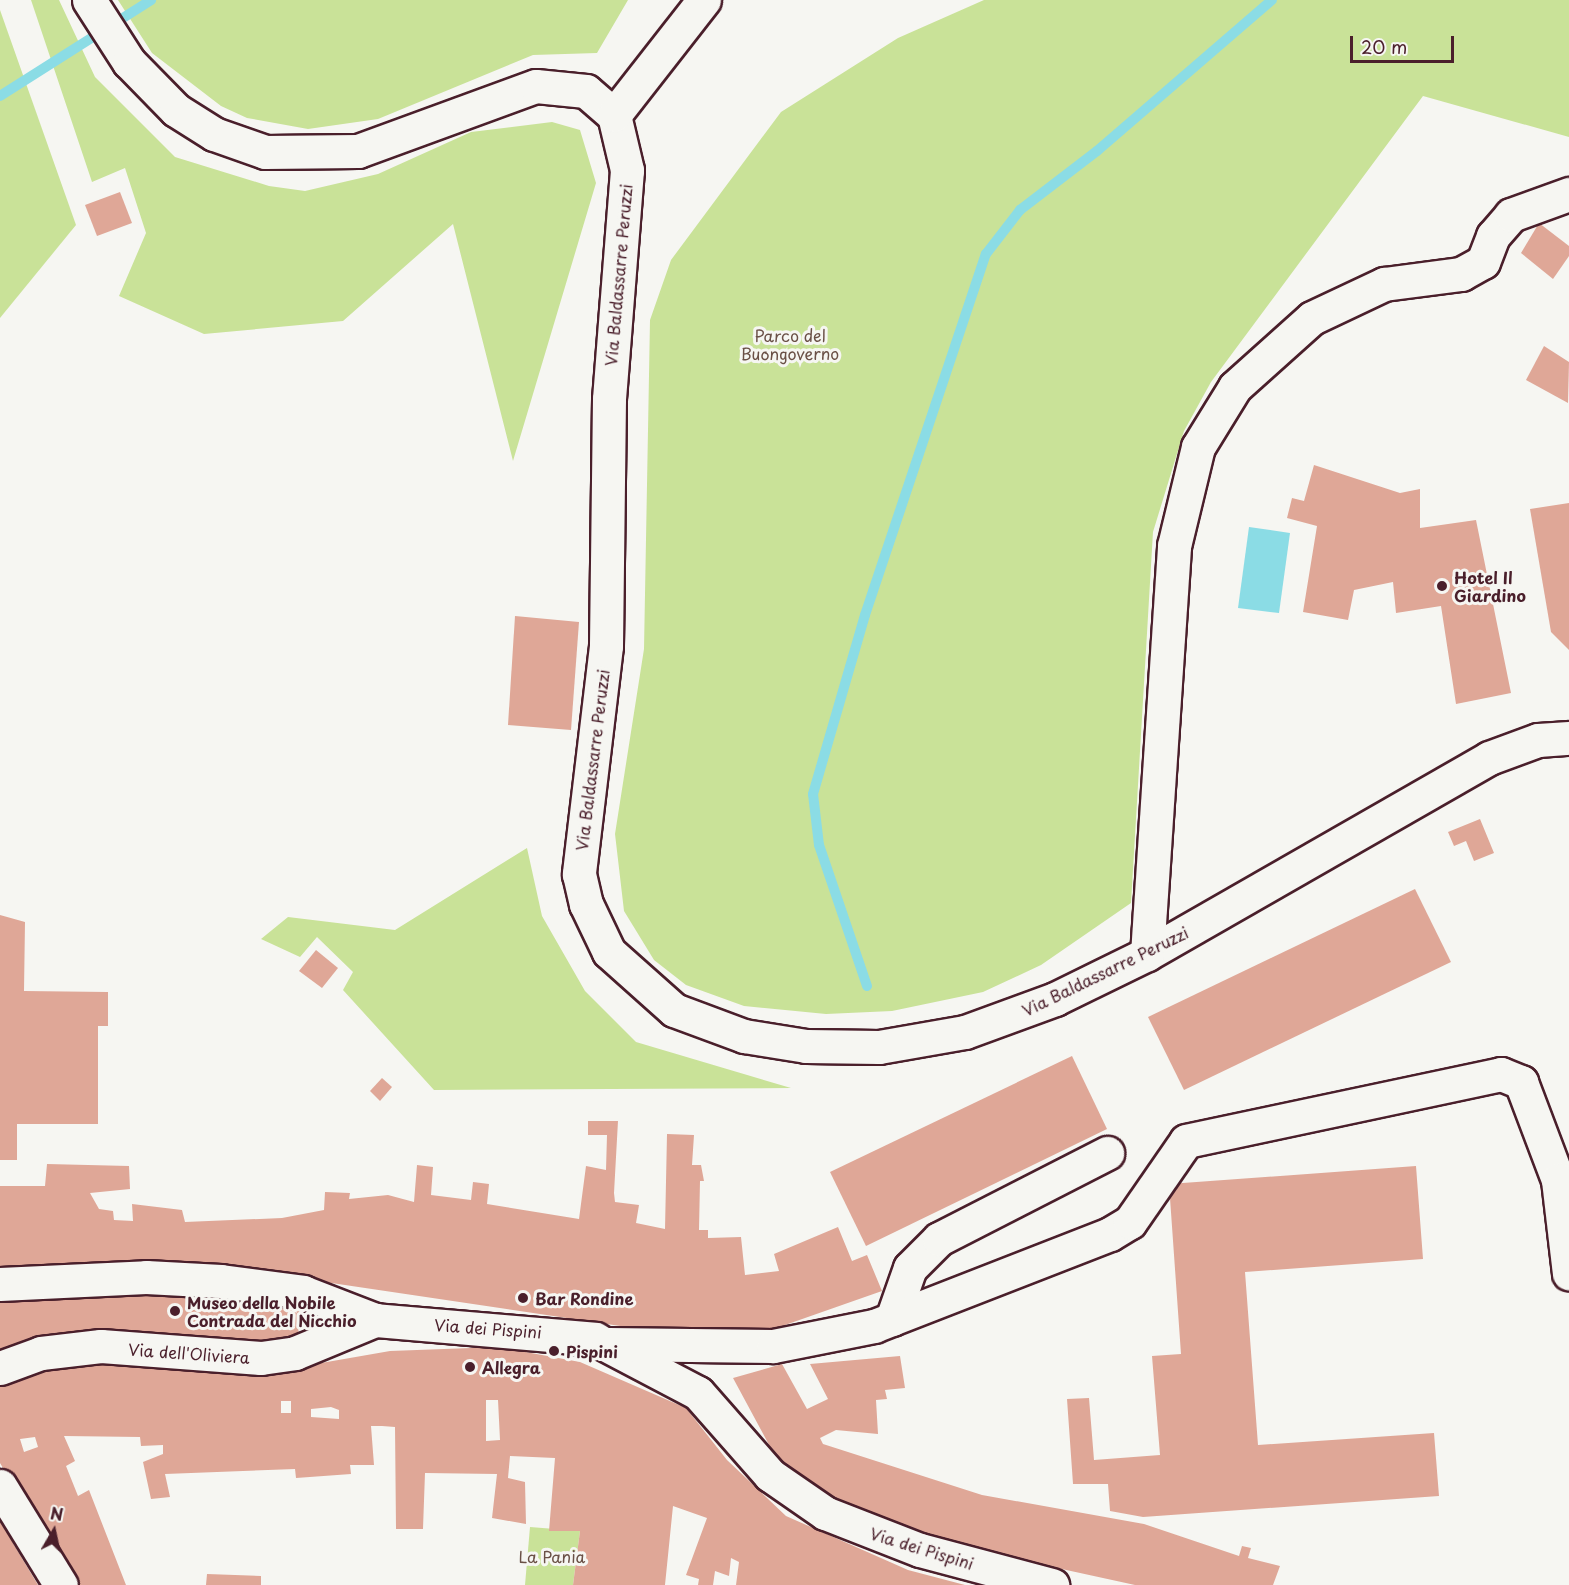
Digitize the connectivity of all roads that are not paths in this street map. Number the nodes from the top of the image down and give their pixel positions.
1 (89, 0) edge
2 (704, 0) edge
3 (615, 115) junction
4 (1569, 194) edge
5 (1569, 738) edge
6 (1147, 954) junction
7 (1107, 1154) dead end
8 (1569, 1273) edge
9 (0, 1284) edge
10 (375, 1320) junction
11 (883, 1323) junction
12 (608, 1344) junction
13 (0, 1368) edge
14 (0, 1486) edge
15 (61, 1585) edge
16 (1052, 1585) edge

1 - 3 street
2 - 3 street
3 - 6 street, Via Baldassarre Peruzzi
4 - 6 street
5 - 6 street, Via Baldassarre Peruzzi
7 - 11 street
8 - 11 street
9 - 10 street, Via dei Pispini
10 - 12 street, Via dei Pispini
10 - 13 street, Via dell'Oliviera
11 - 12 street
12 - 16 street, Via dei Pispini
14 - 15 street

